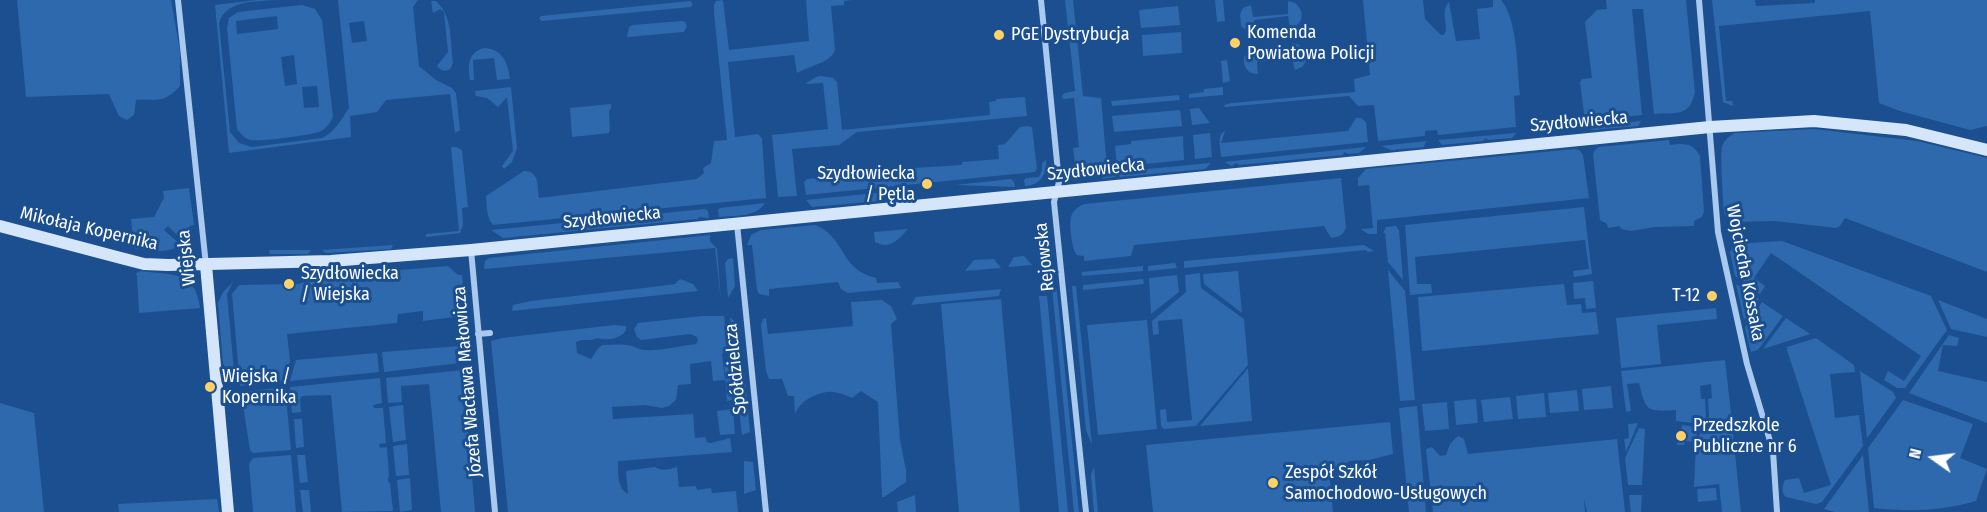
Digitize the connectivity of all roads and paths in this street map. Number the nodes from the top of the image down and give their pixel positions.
1 (178, 0) edge
2 (1041, 0) edge
3 (1699, 0) edge
4 (1710, 127) junction
5 (1987, 150) edge
6 (1056, 192) junction
7 (737, 224) junction
8 (0, 226) edge
9 (471, 250) junction
10 (206, 265) junction
11 (490, 333) dead end
12 (478, 334) junction
13 (228, 512) edge
14 (495, 512) edge
15 (766, 512) edge
16 (1086, 512) edge
17 (1777, 512) edge

1 - 10 street, Wiejska
2 - 6 street, Rejowska
3 - 4 street, Wojciecha Kossaka
4 - 5 street, Szydłowiecka
4 - 6 street, Szydłowiecka
4 - 17 street, Wojciecha Kossaka
6 - 7 street, Szydłowiecka
6 - 16 street, Rejowska
7 - 9 street, Szydłowiecka
7 - 15 street, Spółdzielcza
8 - 10 street, Mikołaja Kopernika
9 - 10 street, Szydłowiecka
9 - 12 street, Józefa Wacława Małowicza
10 - 13 street, Wiejska
11 - 12 street
12 - 14 street, Józefa Wacława Małowicza

